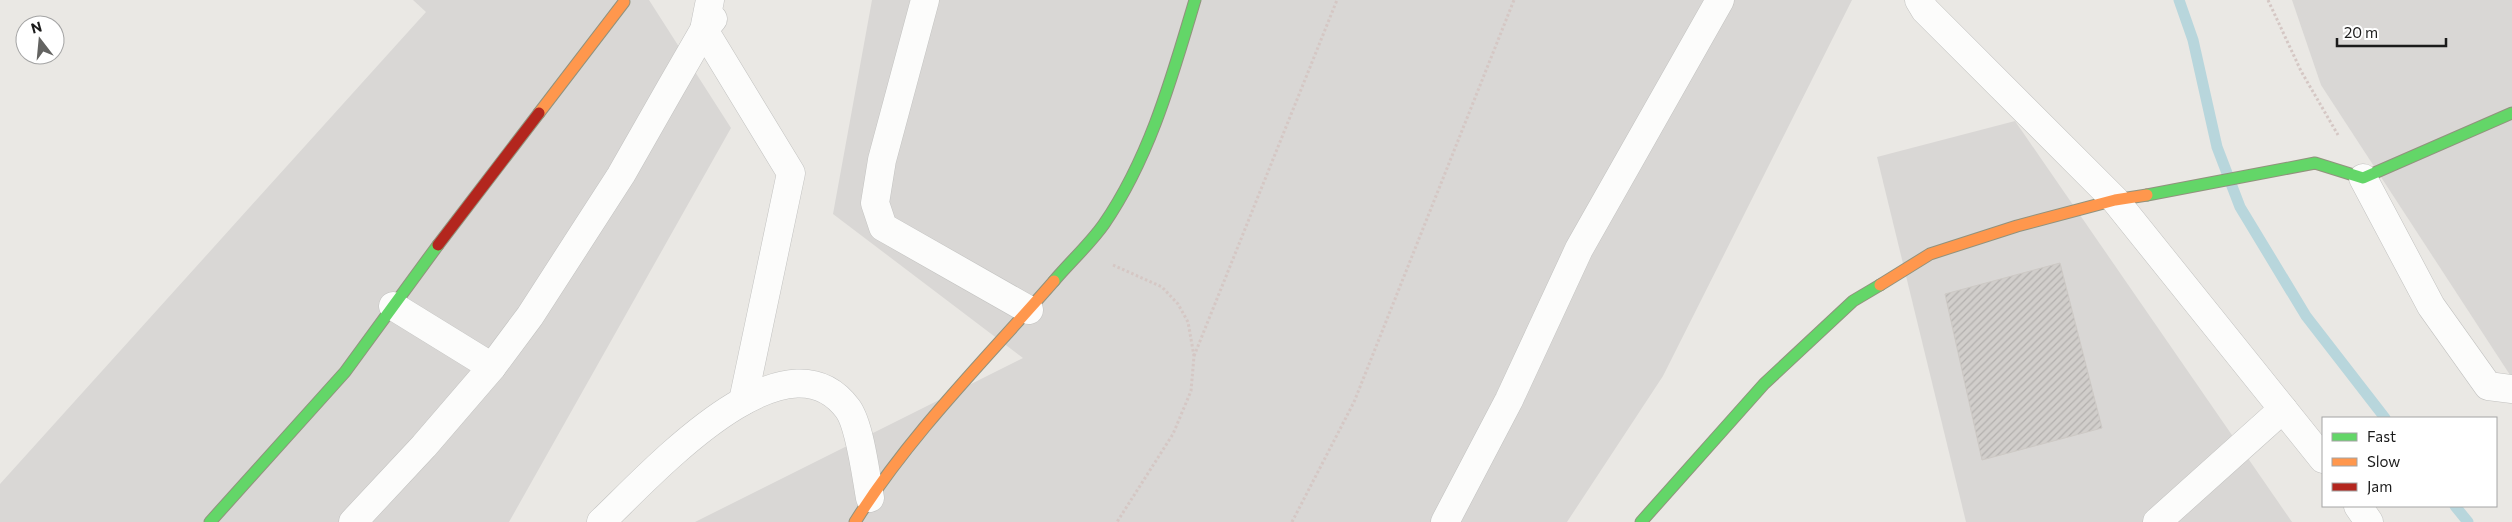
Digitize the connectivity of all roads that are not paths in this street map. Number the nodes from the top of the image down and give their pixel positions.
1 (710, 0) edge
2 (728, 0) edge
3 (926, 0) edge
4 (1195, 0) edge
5 (1720, 0) edge
6 (1919, 0) edge
7 (624, 2) dead end
8 (704, 30) junction
9 (2512, 114) edge
10 (2363, 178) junction
11 (2116, 200) junction
12 (394, 306) junction
13 (1029, 310) junction
14 (492, 367) junction
15 (2512, 389) edge
16 (743, 401) junction
17 (2283, 409) junction
18 (2322, 459) edge
19 (870, 498) junction
20 (2359, 507) edge
21 (366, 518) edge
22 (210, 522) edge
23 (601, 522) edge
24 (855, 522) edge
25 (1445, 522) edge
26 (1641, 522) edge
27 (2157, 522) edge
28 (2369, 522) edge

1 - 8 street
2 - 8 street
3 - 13 street
4 - 13 street
5 - 25 street
6 - 11 street
7 - 12 street
8 - 14 street
8 - 16 street
9 - 10 street
10 - 11 street
10 - 15 street
11 - 17 street
11 - 26 street
12 - 14 street
12 - 22 street
13 - 19 street
14 - 21 street
16 - 19 street
16 - 23 street
17 - 18 street
17 - 27 street
19 - 24 street
20 - 28 street

